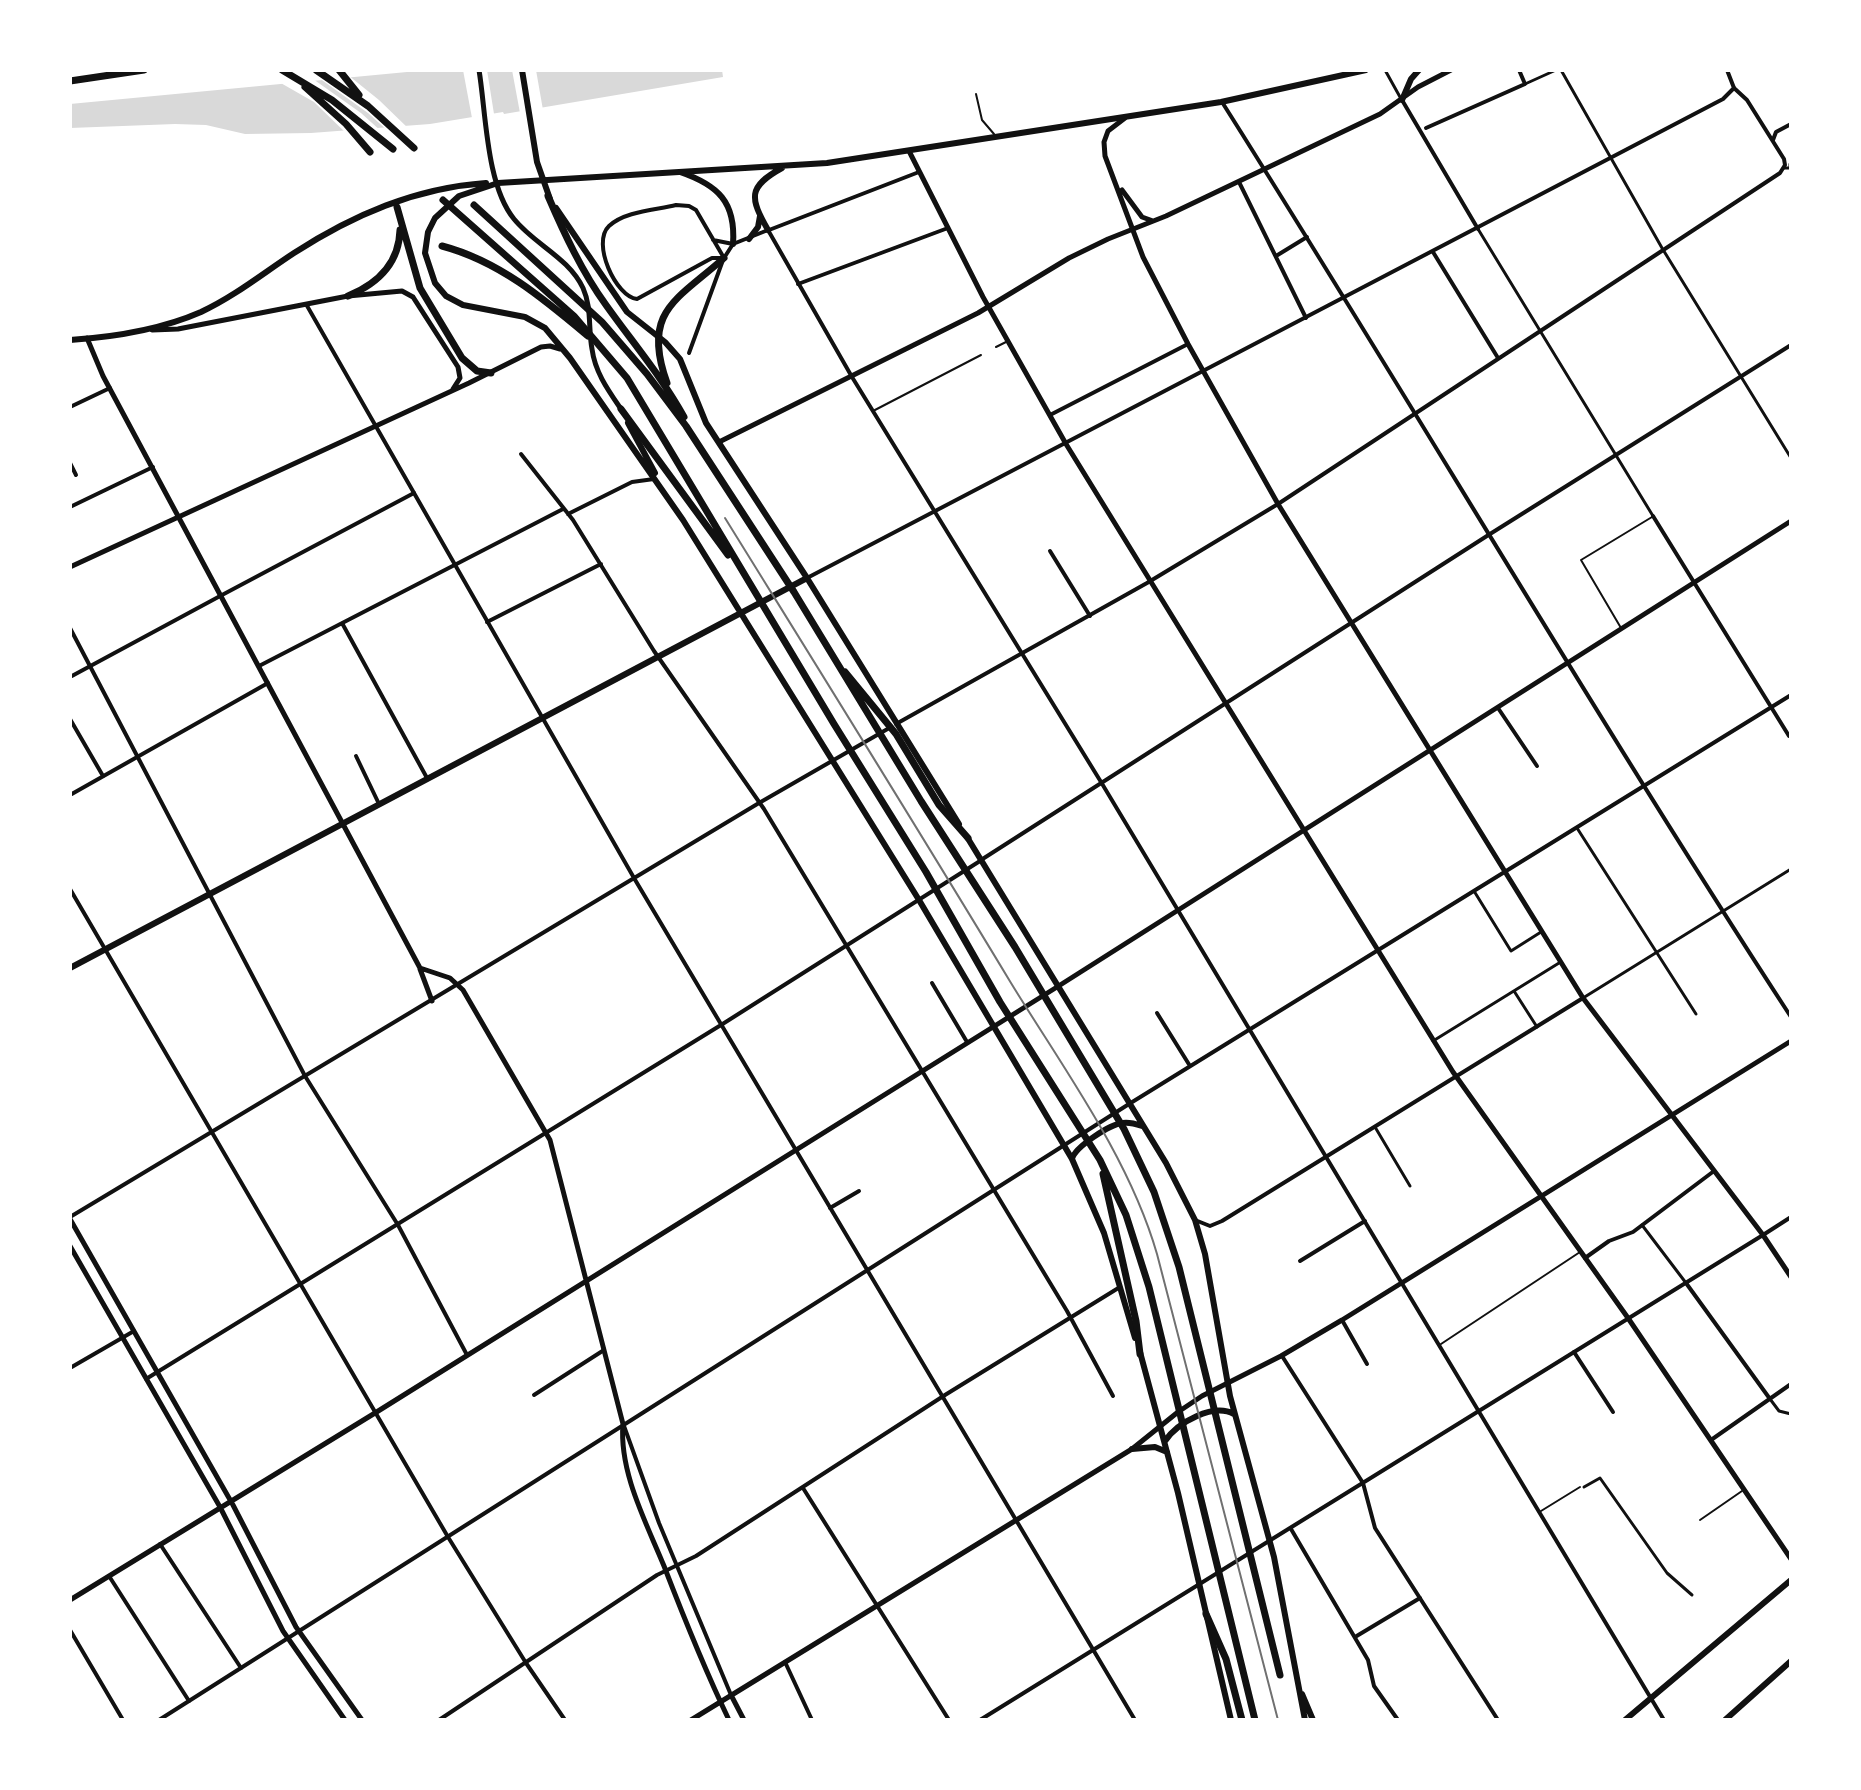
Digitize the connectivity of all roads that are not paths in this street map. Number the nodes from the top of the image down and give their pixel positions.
1 (144, 70) edge
2 (282, 70) edge
3 (316, 70) edge
4 (479, 70) edge
5 (522, 70) edge
6 (1351, 70) edge
7 (1385, 70) edge
8 (1419, 70) edge
9 (1451, 70) edge
10 (1519, 70) edge
11 (1559, 70) edge
12 (1727, 70) edge
13 (340, 71) edge
14 (1362, 71) edge
15 (1339, 77) junction
16 (297, 79) junction
17 (70, 81) edge
18 (1525, 84) junction
19 (1734, 88) junction
20 (976, 94) dead end
21 (1402, 100) junction
22 (1221, 102) junction
23 (368, 106) junction
24 (1130, 116) junction
25 (1791, 124) edge
26 (1426, 128) dead end
27 (998, 138) junction
28 (1773, 140) junction
29 (414, 148) dead end
30 (393, 149) dead end
31 (909, 151) junction
32 (370, 152) dead end
33 (1611, 159) junction
34 (785, 166) junction
35 (1788, 166) edge
36 (1265, 170) junction
37 (676, 171) junction
38 (919, 172) junction
39 (1239, 182) junction
40 (498, 183) junction
41 (1117, 183) junction
42 (548, 196) junction
43 (443, 200) dead end
44 (394, 205) junction
45 (474, 205) dead end
46 (399, 216) junction
47 (760, 216) junction
48 (1153, 221) junction
49 (948, 228) junction
50 (1133, 229) junction
51 (1478, 229) junction
52 (768, 230) junction
53 (1307, 237) junction
54 (749, 239) junction
55 (713, 240) junction
56 (733, 244) junction
57 (442, 246) dead end
58 (1662, 248) junction
59 (1433, 252) junction
60 (1276, 256) junction
61 (724, 258) junction
62 (798, 284) junction
63 (348, 296) junction
64 (1344, 298) junction
65 (306, 304) junction
66 (988, 306) junction
67 (1306, 318) junction
68 (151, 329) junction
69 (1539, 330) junction
70 (87, 338) junction
71 (70, 340) edge
72 (1007, 341) junction
73 (1188, 344) junction
74 (1791, 345) edge
75 (996, 347) dead end
76 (564, 351) junction
77 (607, 352) junction
78 (689, 353) dead end
79 (981, 355) dead end
80 (1498, 358) junction
81 (1203, 372) junction
82 (491, 373) junction
83 (852, 377) junction
84 (1740, 377) junction
85 (110, 388) junction
86 (450, 392) junction
87 (671, 393) junction
88 (70, 407) edge
89 (621, 409) junction
90 (873, 411) junction
91 (1417, 414) junction
92 (1050, 415) junction
93 (375, 425) junction
94 (719, 442) junction
95 (1066, 444) junction
96 (703, 450) junction
97 (521, 454) dead end
98 (1616, 456) junction
99 (1791, 458) edge
100 (70, 463) edge
101 (153, 467) junction
102 (76, 475) dead end
103 (655, 479) junction
104 (414, 493) junction
105 (669, 498) junction
106 (1278, 504) junction
107 (70, 507) edge
108 (564, 509) junction
109 (934, 513) junction
110 (568, 514) junction
111 (179, 515) junction
112 (1653, 516) junction
113 (1791, 521) edge
114 (1490, 534) junction
115 (1050, 551) dead end
116 (601, 564) junction
117 (455, 565) junction
118 (70, 567) edge
119 (807, 578) junction
120 (1152, 580) junction
121 (749, 582) junction
122 (1694, 584) junction
123 (222, 595) junction
124 (742, 611) junction
125 (1090, 616) junction
126 (487, 622) junction
127 (342, 623) junction
128 (1351, 623) junction
129 (70, 628) edge
130 (1622, 630) junction
131 (1022, 655) junction
132 (658, 657) junction
133 (833, 659) junction
134 (1568, 664) junction
135 (90, 665) junction
136 (259, 666) junction
137 (70, 677) edge
138 (268, 683) junction
139 (1791, 695) edge
140 (1227, 703) junction
141 (1498, 708) junction
142 (1771, 708) junction
143 (541, 718) junction
144 (70, 719) edge
145 (894, 725) junction
146 (72, 729) edge
147 (1790, 737) edge
148 (1429, 751) junction
149 (138, 756) junction
150 (356, 756) dead end
151 (836, 759) junction
152 (1537, 766) dead end
153 (103, 776) junction
154 (427, 778) junction
155 (1101, 782) junction
156 (1645, 786) junction
157 (70, 795) edge
158 (759, 803) junction
159 (379, 804) junction
160 (343, 823) junction
161 (1577, 828) junction
162 (1304, 830) junction
163 (968, 838) junction
164 (981, 860) junction
165 (1791, 869) edge
166 (1504, 873) junction
167 (634, 878) junction
168 (70, 889) edge
169 (1474, 891) junction
170 (208, 895) junction
171 (919, 900) junction
172 (1177, 911) junction
173 (1722, 912) junction
174 (1541, 932) junction
175 (846, 944) junction
176 (105, 950) junction
177 (1377, 950) junction
178 (1657, 952) junction
179 (1560, 962) junction
180 (70, 968) edge
181 (420, 968) junction
182 (932, 983) dead end
183 (458, 984) junction
184 (1054, 989) junction
185 (1514, 991) junction
186 (1583, 998) junction
187 (432, 1001) junction
188 (1157, 1013) dead end
189 (1696, 1014) dead end
190 (1791, 1017) edge
191 (996, 1024) junction
192 (721, 1025) junction
193 (1537, 1027) junction
194 (1249, 1029) junction
195 (1433, 1041) junction
196 (1791, 1041) edge
197 (967, 1042) junction
198 (1190, 1066) junction
199 (922, 1070) junction
200 (305, 1076) junction
201 (1456, 1077) junction
202 (1126, 1105) junction
203 (1672, 1116) junction
204 (1143, 1126) junction
205 (1375, 1127) junction
206 (211, 1132) junction
207 (546, 1132) junction
208 (1066, 1142) junction
209 (795, 1150) junction
210 (1327, 1156) junction
211 (1072, 1159) junction
212 (1100, 1160) junction
213 (1714, 1171) junction
214 (1410, 1186) dead end
215 (993, 1189) junction
216 (859, 1191) dead end
217 (1542, 1197) junction
218 (830, 1208) junction
219 (1791, 1217) edge
220 (70, 1218) edge
221 (1195, 1220) junction
222 (1365, 1221) junction
223 (398, 1225) junction
224 (1642, 1225) junction
225 (1763, 1235) junction
226 (70, 1246) edge
227 (1583, 1255) junction
228 (1300, 1261) dead end
229 (867, 1270) junction
230 (1791, 1277) edge
231 (587, 1279) junction
232 (1402, 1282) junction
233 (1686, 1283) junction
234 (300, 1285) junction
235 (1120, 1287) junction
236 (1070, 1317) junction
237 (1628, 1318) junction
238 (1342, 1320) junction
239 (134, 1331) junction
240 (123, 1337) junction
241 (1440, 1345) junction
242 (604, 1350) junction
243 (1574, 1352) junction
244 (1140, 1354) junction
245 (467, 1355) junction
246 (1281, 1356) junction
247 (1367, 1364) dead end
248 (70, 1368) edge
249 (158, 1372) junction
250 (146, 1379) junction
251 (1227, 1382) junction
252 (1791, 1384) edge
253 (534, 1395) dead end
254 (1113, 1396) dead end
255 (941, 1398) junction
256 (1770, 1399) junction
257 (1480, 1410) junction
258 (1613, 1412) dead end
259 (375, 1413) junction
260 (1235, 1414) junction
261 (1791, 1414) edge
262 (623, 1424) junction
263 (1161, 1425) junction
264 (1165, 1441) junction
265 (1709, 1441) junction
266 (1132, 1449) junction
267 (1168, 1453) junction
268 (1363, 1483) junction
269 (803, 1487) junction
270 (1582, 1487) joint
271 (1743, 1491) junction
272 (230, 1501) junction
273 (220, 1507) junction
274 (1540, 1511) junction
275 (1700, 1520) dead end
276 (1017, 1521) junction
277 (1291, 1529) junction
278 (448, 1537) junction
279 (1270, 1542) junction
280 (160, 1544) junction
281 (1791, 1559) edge
282 (676, 1566) junction
283 (666, 1571) junction
284 (109, 1576) junction
285 (1791, 1580) edge
286 (1202, 1583) junction
287 (1692, 1595) dead end
288 (1420, 1598) junction
289 (70, 1600) edge
290 (877, 1606) junction
291 (1206, 1614) junction
292 (70, 1630) edge
293 (299, 1631) junction
294 (1355, 1637) junction
295 (287, 1638) junction
296 (1093, 1650) junction
297 (1791, 1661) edge
298 (785, 1662) junction
299 (526, 1663) junction
300 (241, 1668) junction
301 (1280, 1675) dead end
302 (1296, 1681) junction
303 (731, 1695) junction
304 (1652, 1697) junction
305 (347, 1700) junction
306 (189, 1701) junction
307 (720, 1701) junction
308 (336, 1707) junction
309 (123, 1720) edge
310 (159, 1720) edge
311 (345, 1720) edge
312 (362, 1720) edge
313 (439, 1720) edge
314 (565, 1720) edge
315 (691, 1720) edge
316 (729, 1720) edge
317 (744, 1720) edge
318 (812, 1720) edge
319 (949, 1720) edge
320 (980, 1720) edge
321 (1135, 1720) edge
322 (1231, 1720) edge
323 (1242, 1720) edge
324 (1255, 1720) edge
325 (1305, 1720) edge
326 (1313, 1720) edge
327 (1398, 1720) edge
328 (1498, 1720) edge
329 (1625, 1720) edge
330 (1664, 1720) edge
331 (1725, 1720) edge

1 - 17 highway
2 - 16 highway
3 - 23 highway
4 - 89 main road
5 - 42 main road
6 - 15 main road
7 - 21 street
8 - 21 main road
9 - 21 main road
10 - 18 street
11 - 18 street
11 - 33 street
12 - 19 street
13 - 23 highway
14 - 15 main road
15 - 22 main road
16 - 30 highway
16 - 32 highway
18 - 26 street
19 - 28 street
19 - 33 street
20 - 27 lane
21 - 36 main road
21 - 51 street
22 - 24 main road
22 - 36 street
23 - 29 highway
24 - 27 main road
24 - 41 main road
25 - 28 street
27 - 31 main road
28 - 35 street
31 - 34 main road
31 - 38 main road
33 - 51 street
33 - 58 street
34 - 37 main road
34 - 47 main road
35 - 58 street
36 - 39 main road
36 - 53 street
37 - 40 main road
37 - 56 main road
38 - 49 main road
38 - 52 street
39 - 48 main road
39 - 60 street
40 - 44 main road
40 - 76 main road
41 - 48 main road
41 - 50 main road
42 - 87 highway
42 - 94 main road
43 - 77 highway
44 - 46 highway
44 - 68 main road
45 - 96 highway
46 - 63 highway
46 - 82 highway
47 - 52 main road
47 - 54 main road
48 - 50 main road
49 - 62 street
49 - 66 main road
50 - 66 main road
50 - 73 main road
51 - 59 street
51 - 69 street
52 - 54 street
52 - 62 street
53 - 60 street
53 - 64 street
54 - 56 street
55 - 56 street
55 - 61 street
55 - 61 street
56 - 61 street
57 - 77 highway
58 - 69 street
58 - 84 street
59 - 64 street
59 - 80 street
60 - 67 street
61 - 78 street
61 - 87 highway
62 - 83 street
63 - 65 main road
63 - 86 main road
64 - 67 street
64 - 91 street
65 - 68 main road
65 - 93 street
66 - 72 main road
66 - 83 main road
67 - 81 street
68 - 70 main road
69 - 80 street
69 - 98 street
70 - 71 main road
70 - 85 main road
72 - 75 lane
72 - 92 main road
73 - 81 main road
73 - 92 street
74 - 84 street
76 - 82 main road
76 - 103 main road
77 - 121 highway
79 - 90 lane
80 - 91 street
81 - 95 street
81 - 106 main road
82 - 86 main road
83 - 90 street
83 - 94 main road
84 - 98 street
84 - 99 street
85 - 88 street
85 - 101 main road
86 - 93 main road
87 - 96 highway
89 - 105 main road
89 - 121 highway
90 - 109 street
91 - 106 street
91 - 114 street
92 - 95 main road
93 - 104 street
93 - 111 main road
94 - 119 main road
95 - 109 street
95 - 120 main road
96 - 133 highway
97 - 108 street
98 - 112 street
98 - 114 street
100 - 102 street
101 - 107 street
101 - 111 main road
103 - 105 main road
103 - 110 street
104 - 117 street
104 - 123 street
105 - 124 main road
106 - 120 street
106 - 128 main road
108 - 110 street
108 - 117 street
109 - 119 street
109 - 131 street
110 - 116 street
111 - 118 main road
111 - 123 main road
112 - 122 street
112 - 130 lane
113 - 122 main road
114 - 128 street
114 - 134 street
115 - 125 street
116 - 126 street
116 - 132 street
117 - 126 street
117 - 127 street
119 - 124 main road
119 - 145 main road
120 - 125 street
120 - 140 main road
121 - 212 highway
122 - 130 main road
122 - 142 street
123 - 135 street
123 - 136 main road
124 - 132 main road
124 - 151 main road
125 - 131 street
126 - 143 street
127 - 136 street
127 - 154 street
128 - 140 street
128 - 148 main road
129 - 135 street
130 - 134 main road
131 - 145 street
131 - 155 street
132 - 143 main road
132 - 158 street
133 - 163 highway
133 - 301 highway
134 - 141 main road
134 - 156 street
135 - 137 street
135 - 149 street
136 - 138 main road
138 - 149 street
138 - 160 main road
139 - 142 street
140 - 155 street
140 - 162 main road
141 - 148 main road
141 - 152 street
142 - 147 street
142 - 156 street
143 - 154 main road
143 - 167 street
144 - 146 street
145 - 151 street
145 - 163 main road
146 - 153 street
148 - 162 main road
148 - 166 main road
149 - 153 street
149 - 170 street
150 - 159 street
151 - 158 street
151 - 171 main road
153 - 157 street
154 - 159 main road
155 - 164 street
155 - 172 street
156 - 161 street
156 - 173 street
158 - 167 street
158 - 175 street
159 - 160 main road
160 - 170 main road
160 - 181 main road
161 - 166 street
161 - 178 street
162 - 172 main road
162 - 177 main road
163 - 164 main road
164 - 171 street
164 - 184 main road
165 - 173 street
166 - 169 street
166 - 174 main road
167 - 183 street
167 - 192 street
168 - 176 street
169 - 174 street
169 - 177 street
170 - 176 main road
170 - 200 street
171 - 175 street
171 - 191 main road
172 - 184 main road
172 - 194 street
173 - 178 street
173 - 190 street
174 - 179 main road
175 - 192 street
175 - 199 street
176 - 180 main road
176 - 206 street
177 - 194 street
177 - 195 main road
178 - 186 street
178 - 189 street
179 - 185 street
179 - 186 main road
181 - 183 main road
181 - 187 main road
182 - 197 street
183 - 187 street
183 - 207 main road
184 - 191 main road
184 - 202 main road
185 - 193 street
185 - 195 street
186 - 193 street
186 - 203 main road
187 - 200 street
188 - 198 street
191 - 197 main road
191 - 208 main road
192 - 207 street
192 - 209 street
193 - 201 street
194 - 198 street
194 - 210 street
195 - 201 main road
196 - 203 main road
197 - 199 main road
198 - 202 street
199 - 209 main road
199 - 215 street
200 - 206 street
200 - 223 street
201 - 205 street
201 - 217 main road
202 - 204 main road
202 - 208 street
203 - 213 main road
203 - 217 main road
204 - 211 main road
204 - 221 main road
205 - 210 street
205 - 214 street
206 - 220 street
206 - 234 street
207 - 223 street
207 - 231 main road
208 - 211 main road
208 - 215 street
209 - 218 street
209 - 231 main road
210 - 221 street
210 - 222 street
211 - 235 main road
212 - 244 highway
212 - 324 highway
213 - 224 street
213 - 225 main road
215 - 229 street
215 - 236 street
216 - 218 street
217 - 227 main road
217 - 232 main road
218 - 229 street
219 - 225 street
220 - 239 main road
221 - 251 main road
222 - 228 street
222 - 232 street
223 - 234 street
223 - 245 street
224 - 227 street
224 - 233 street
225 - 230 main road
225 - 233 street
226 - 240 main road
227 - 237 main road
227 - 241 lane
229 - 255 street
229 - 262 street
231 - 242 main road
231 - 245 main road
232 - 238 main road
232 - 241 street
233 - 237 street
233 - 256 street
234 - 249 street
234 - 259 street
235 - 236 street
235 - 244 main road
236 - 254 street
236 - 255 street
237 - 243 street
237 - 265 main road
238 - 246 main road
238 - 247 street
239 - 240 street
239 - 249 main road
240 - 248 street
240 - 250 main road
241 - 257 street
242 - 253 street
242 - 262 main road
243 - 257 street
243 - 258 street
244 - 263 main road
245 - 259 main road
246 - 251 main road
246 - 268 street
249 - 250 street
249 - 272 main road
250 - 273 main road
251 - 260 main road
251 - 263 main road
252 - 256 street
255 - 269 street
255 - 276 street
256 - 261 street
256 - 265 street
257 - 268 street
257 - 274 street
259 - 272 main road
259 - 278 street
260 - 264 main road
260 - 279 main road
262 - 278 street
262 - 282 street
262 - 283 main road
263 - 264 main road
263 - 266 main road
264 - 267 main road
265 - 271 main road
266 - 267 main road
266 - 276 main road
267 - 286 main road
268 - 277 street
268 - 288 street
269 - 282 street
269 - 290 street
270 - 274 lane
270 - 287 street
271 - 275 lane
271 - 281 main road
272 - 273 main road
272 - 293 main road
273 - 280 main road
273 - 295 main road
274 - 304 street
276 - 290 main road
276 - 296 street
277 - 279 street
277 - 294 street
278 - 293 street
278 - 299 street
279 - 286 street
279 - 302 main road
280 - 284 main road
280 - 300 street
282 - 283 street
282 - 303 street
283 - 299 street
283 - 307 main road
284 - 289 main road
284 - 306 street
285 - 304 main road
286 - 291 main road
286 - 296 street
288 - 294 street
288 - 328 street
290 - 298 main road
290 - 319 street
291 - 322 main road
291 - 323 highway
292 - 309 street
293 - 295 street
293 - 305 main road
294 - 327 street
295 - 300 street
295 - 308 main road
296 - 320 street
296 - 321 street
297 - 331 main road
298 - 303 main road
298 - 318 street
299 - 313 street
299 - 314 street
300 - 306 street
302 - 325 main road
302 - 326 main road
303 - 307 main road
303 - 317 main road
304 - 329 main road
304 - 330 street
305 - 308 main road
305 - 312 main road
306 - 310 street
307 - 315 main road
307 - 316 main road
308 - 311 main road

